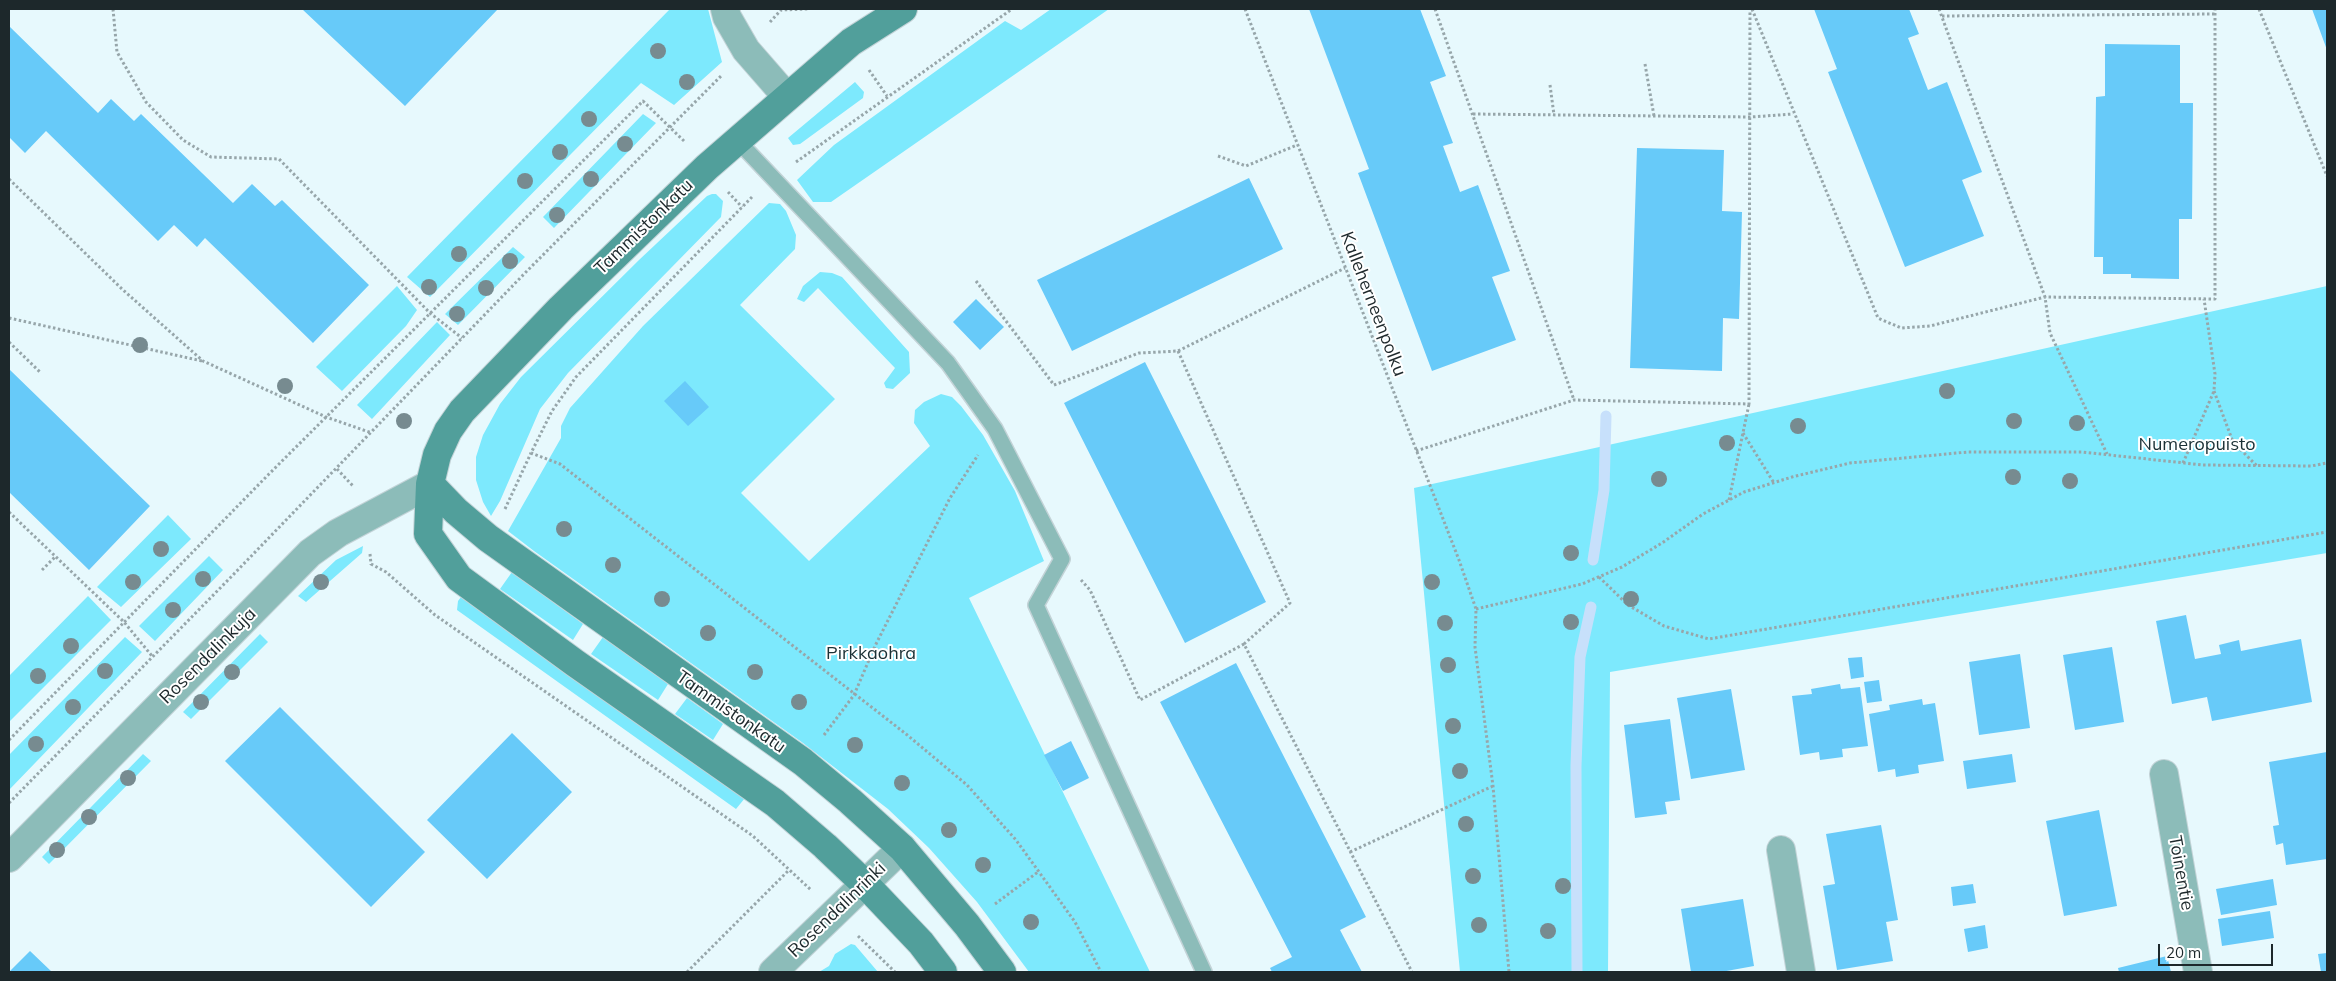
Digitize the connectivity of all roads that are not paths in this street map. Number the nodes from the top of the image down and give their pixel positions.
1 (725, 9) edge
2 (903, 9) edge
3 (787, 97) junction
4 (737, 140) junction
5 (430, 484) junction
6 (2164, 774) dead end
7 (902, 848) junction
8 (1781, 850) dead end
9 (9, 858) edge
10 (864, 882) junction
11 (773, 972) edge
12 (943, 972) edge
13 (1002, 972) edge
14 (1204, 972) edge
15 (1801, 972) edge
16 (2198, 972) edge

1 - 3 street
2 - 3 street, Tammistonkatu
3 - 4 street, Tammistonkatu
4 - 5 street, Tammistonkatu
4 - 14 lane
5 - 7 street, Tammistonkatu
5 - 9 street, Rosendalinkuja
5 - 10 street, Tammistonkatu
6 - 16 street, Toinentie
7 - 10 street, Rosendalinrinki
7 - 13 street, Tammistonkatu
8 - 15 street
10 - 11 street, Rosendalinrinki
10 - 12 street, Tammistonkatu

